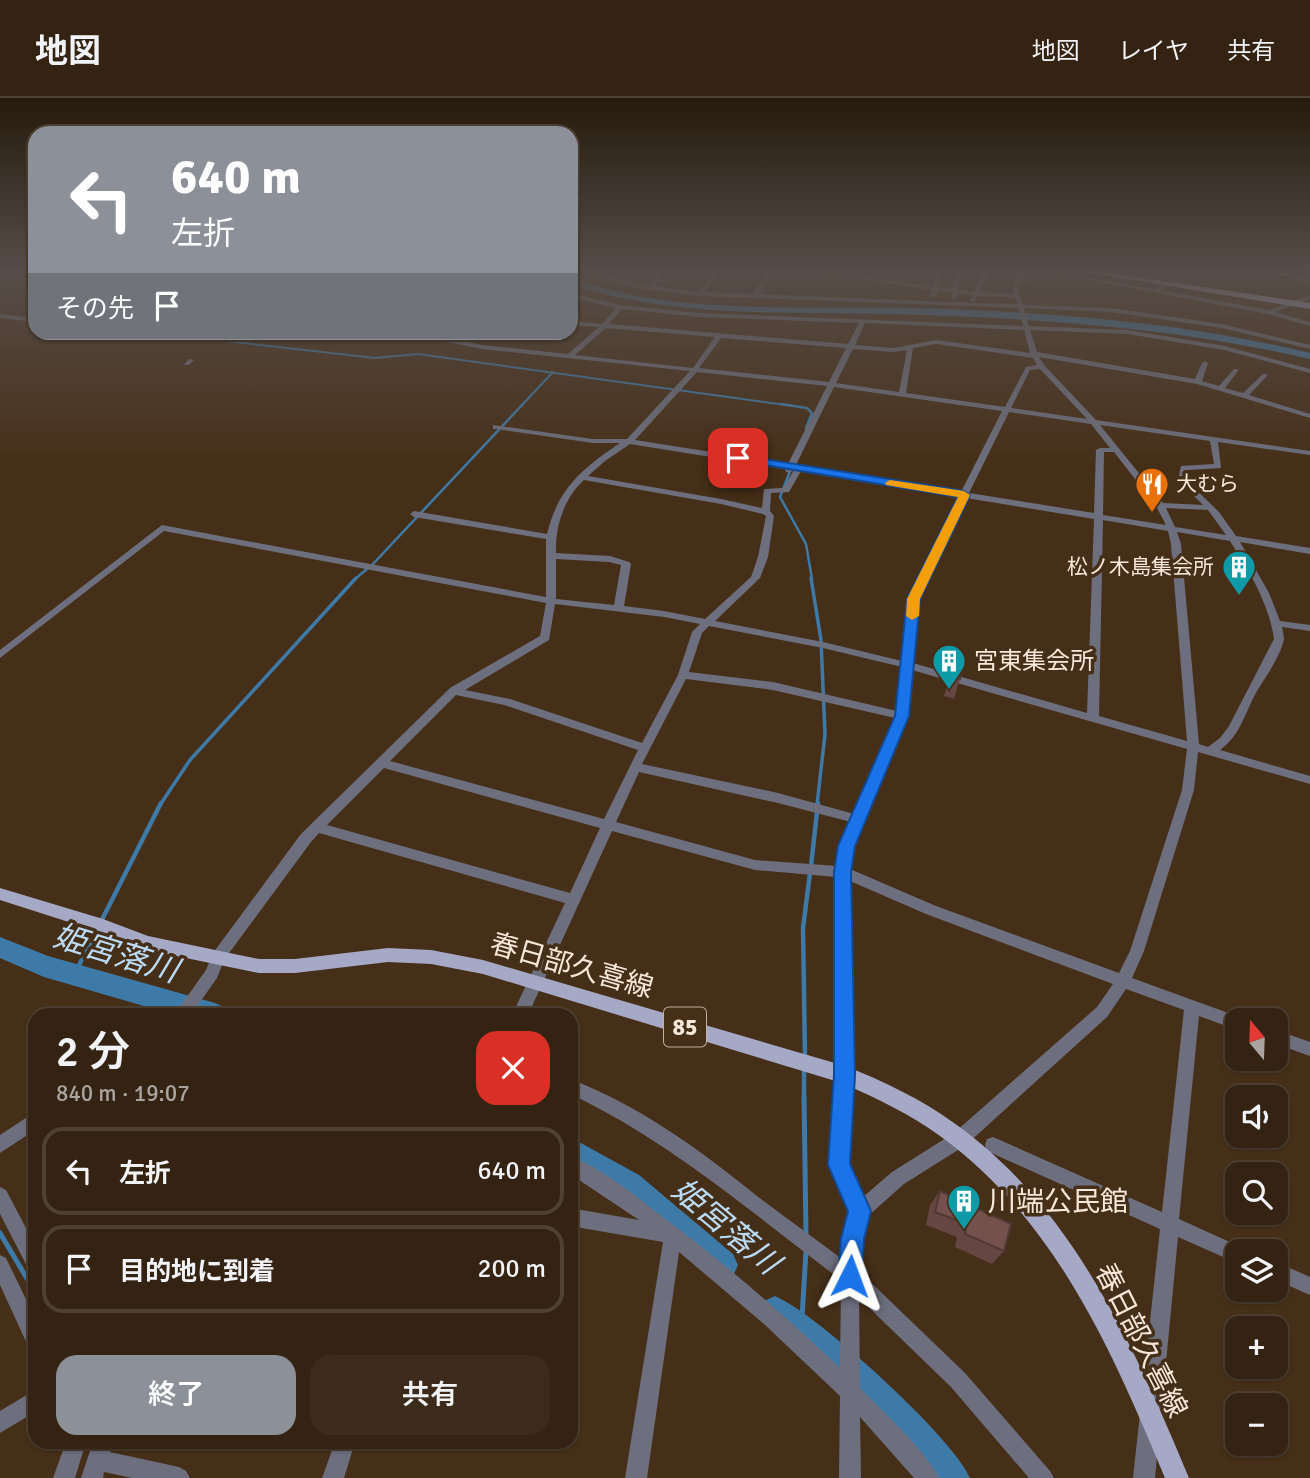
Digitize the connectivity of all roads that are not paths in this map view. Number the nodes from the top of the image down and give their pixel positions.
1 (592, 336) edge
2 (719, 336) edge
3 (724, 336) edge
4 (856, 336) edge
5 (1029, 336) edge
6 (1158, 336) edge
7 (1271, 336) edge
8 (450, 340) edge
9 (852, 347) junction
10 (1310, 347) edge
11 (910, 349) junction
12 (569, 357) junction
13 (1037, 359) junction
14 (1205, 363) dead end
15 (1236, 370) dead end
16 (694, 371) junction
17 (1310, 371) edge
18 (1265, 375) dead end
19 (1198, 382) junction
20 (833, 385) junction
21 (1221, 388) junction
22 (902, 395) junction
23 (1245, 396) junction
24 (1007, 410) junction
25 (1310, 416) edge
26 (1094, 422) junction
27 (496, 427) dead end
28 (1214, 439) junction
29 (629, 441) junction
30 (1117, 450) junction
31 (1310, 453) edge
32 (795, 467) junction
33 (582, 477) junction
34 (964, 495) junction
35 (1160, 505) junction
36 (1210, 508) junction
37 (766, 512) junction
38 (414, 514) dead end
39 (1099, 517) junction
40 (1172, 529) junction
41 (551, 537) junction
42 (1231, 538) junction
43 (1310, 551) edge
44 (552, 556) junction
45 (551, 601) junction
46 (619, 608) junction
47 (706, 621) junction
48 (1276, 623) junction
49 (1310, 628) edge
50 (0, 654) edge
51 (907, 665) junction
52 (683, 675) junction
53 (454, 691) junction
54 (902, 716) junction
55 (1093, 718) junction
56 (1193, 746) junction
57 (644, 748) junction
58 (1209, 751) junction
59 (381, 763) junction
60 (635, 767) junction
61 (1310, 780) edge
62 (857, 819) junction
63 (609, 823) junction
64 (317, 827) junction
65 (843, 872) junction
66 (0, 894) edge
67 (573, 900) junction
68 (215, 965) junction
69 (536, 981) junction
70 (1123, 981) junction
71 (1192, 1006) junction
72 (186, 1008) edge
73 (523, 1008) edge
74 (1225, 1018) edge
75 (1288, 1041) edge
76 (1310, 1049) edge
77 (845, 1075) junction
78 (578, 1090) edge
79 (28, 1125) edge
80 (960, 1139) junction
81 (0, 1144) edge
82 (993, 1145) dead end
83 (578, 1170) edge
84 (0, 1196) edge
85 (860, 1211) junction
86 (578, 1218) edge
87 (1169, 1223) junction
88 (673, 1235) junction
89 (1225, 1249) edge
90 (28, 1250) edge
91 (0, 1264) edge
92 (850, 1276) junction
93 (1288, 1276) edge
94 (1310, 1286) edge
95 (28, 1324) edge
96 (851, 1391) junction
97 (28, 1405) edge
98 (1150, 1412) junction
99 (0, 1423) edge
100 (74, 1449) edge
101 (343, 1449) edge
102 (98, 1460) edge
103 (64, 1478) edge
104 (179, 1478) edge
105 (333, 1478) edge
106 (636, 1478) edge
107 (850, 1478) edge
108 (928, 1478) edge
109 (1043, 1478) edge
110 (1144, 1478) edge
111 (1177, 1478) edge

1 - 12 street
2 - 16 street
3 - 9 street
4 - 9 street
5 - 13 street
6 - 17 street
7 - 10 street
8 - 12 street
9 - 11 street
9 - 20 street
11 - 13 street
11 - 22 street
12 - 16 street
13 - 19 street
13 - 24 street
13 - 26 street
14 - 19 street
15 - 21 street
16 - 20 street
16 - 29 street
18 - 23 street
19 - 21 street
20 - 22 street
20 - 32 street
21 - 23 street
22 - 24 street
23 - 25 street
24 - 26 street
24 - 34 street
26 - 28 street
26 - 30 street
27 - 29 street
28 - 31 street
28 - 36 street
29 - 32 street
29 - 33 street
30 - 35 street
30 - 39 street
32 - 34 street
32 - 37 street
33 - 37 street
33 - 41 street
34 - 39 street
34 - 51 street
35 - 36 street
35 - 40 street
36 - 42 street
37 - 47 street
38 - 41 street
39 - 40 street
39 - 55 street
40 - 42 street
40 - 56 street
41 - 44 street
42 - 43 street
42 - 48 street
44 - 45 street
44 - 46 street
45 - 46 street
45 - 50 street
45 - 53 street
46 - 47 street
47 - 51 street
47 - 52 street
48 - 49 street
48 - 58 street
51 - 54 street
51 - 55 street
52 - 54 street
52 - 57 street
53 - 57 street
53 - 59 street
54 - 62 street
55 - 56 street
56 - 58 street
56 - 70 street
57 - 60 street
58 - 61 street
59 - 63 street
59 - 64 street
60 - 62 street
60 - 63 street
62 - 65 street
63 - 65 street
63 - 67 street
64 - 67 street
64 - 68 street
65 - 70 street
65 - 77 street
66 - 68 main road, 春日部久喜線 / 85
67 - 69 street
68 - 69 main road, 春日部久喜線 / 85
68 - 72 street
69 - 73 street
69 - 77 main road, 春日部久喜線 / 85
70 - 71 street
70 - 80 street
71 - 74 street
71 - 87 street
75 - 76 street
77 - 80 main road, 春日部久喜線 / 85
77 - 85 street
78 - 92 street
79 - 81 street
80 - 85 street
80 - 98 main road, 春日部久喜線 / 85
82 - 87 street
83 - 88 street
84 - 90 street
85 - 92 street
86 - 88 street
87 - 89 street
87 - 98 street
88 - 96 street
88 - 106 street
91 - 95 street
92 - 96 street
92 - 109 street
93 - 94 street
96 - 107 street
96 - 108 street
97 - 99 street
98 - 110 street
98 - 111 main road, 春日部久喜線 / 85
100 - 103 street
101 - 105 street
102 - 104 street

